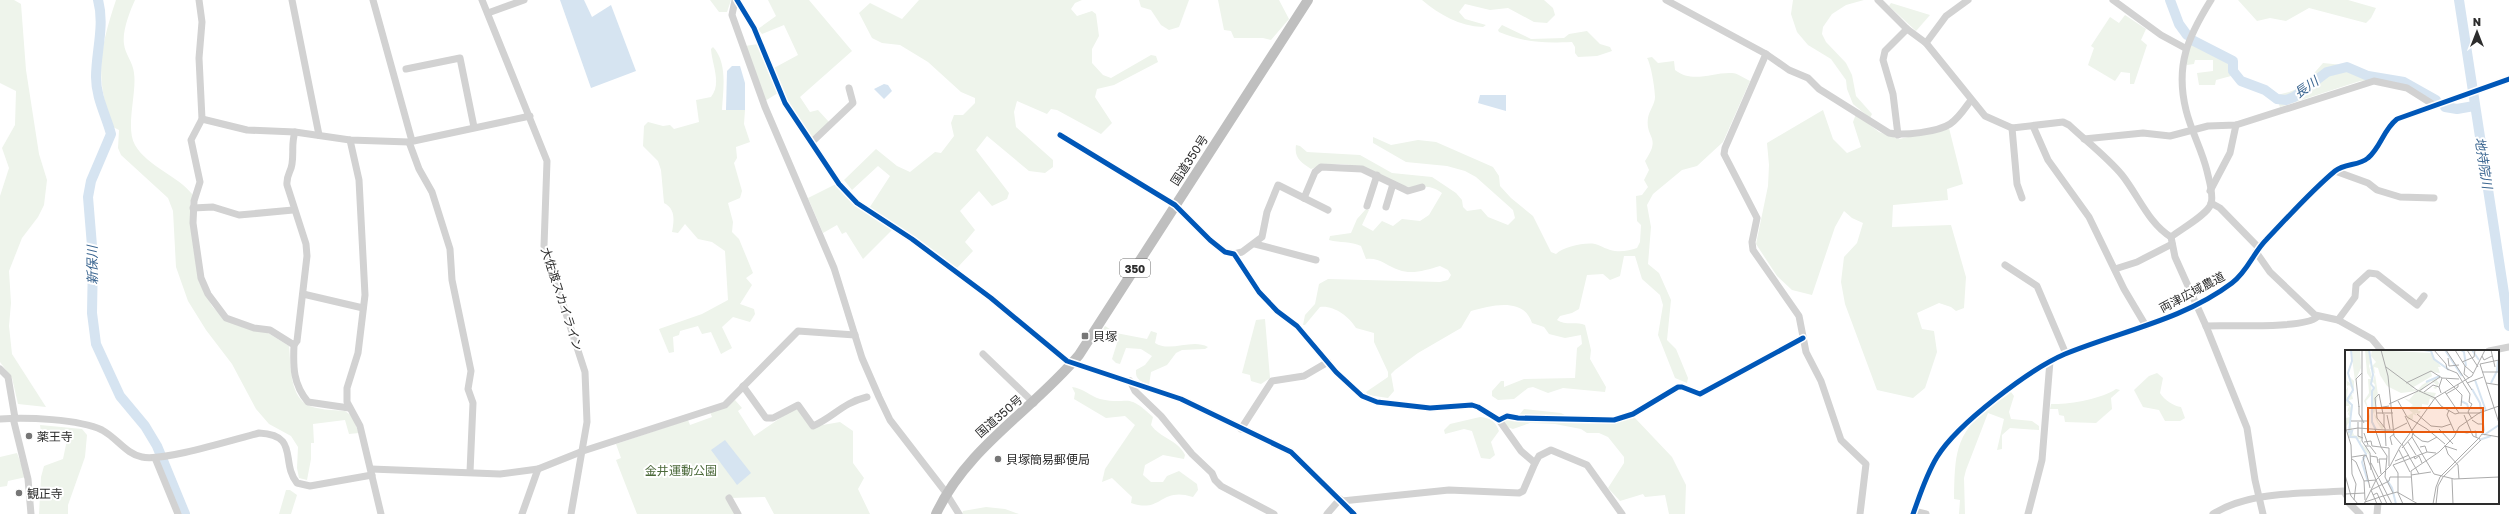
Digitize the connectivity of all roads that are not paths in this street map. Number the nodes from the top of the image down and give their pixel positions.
1 (199, 0) edge
2 (292, 0) edge
3 (373, 0) edge
4 (482, 0) edge
5 (524, 0) edge
6 (736, 0) edge
7 (1308, 0) edge
8 (1666, 0) edge
9 (1878, 0) edge
10 (1968, 0) edge
11 (2113, 0) edge
12 (2211, 0) edge
13 (488, 12) junction
14 (1907, 29) junction
15 (1926, 43) junction
16 (2185, 48) junction
17 (1766, 54) junction
18 (406, 69) dead end
19 (2509, 79) edge
20 (849, 88) dead end
21 (1971, 100) junction
22 (2434, 105) junction
23 (530, 116) junction
24 (202, 119) junction
25 (2236, 125) junction
26 (2033, 126) junction
27 (474, 127) junction
28 (2012, 128) junction
29 (2193, 129) junction
30 (295, 132) junction
31 (319, 135) junction
32 (1060, 135) dead end
33 (1898, 135) junction
34 (2084, 139) junction
35 (350, 140) junction
36 (410, 141) junction
37 (812, 142) junction
38 (2335, 171) junction
39 (1377, 175) junction
40 (1393, 184) junction
41 (1422, 187) dead end
42 (2210, 192) junction
43 (1304, 198) junction
44 (2022, 198) dead end
45 (2434, 198) dead end
46 (2211, 204) junction
47 (1175, 205) junction
48 (1367, 206) dead end
49 (1386, 207) dead end
50 (193, 208) junction
51 (293, 210) junction
52 (1328, 210) dead end
53 (2172, 241) junction
54 (1255, 244) junction
55 (2257, 250) junction
56 (1234, 254) junction
57 (1316, 260) dead end
58 (2005, 265) dead end
59 (2115, 269) junction
60 (303, 294) junction
61 (2424, 296) dead end
62 (2196, 304) junction
63 (363, 308) junction
64 (2317, 317) junction
65 (2338, 320) junction
66 (2146, 326) junction
67 (2206, 326) junction
68 (855, 335) junction
69 (1803, 338) junction
70 (294, 345) junction
71 (2509, 347) edge
72 (2381, 350) edge
73 (2494, 350) edge
74 (983, 354) dead end
75 (2066, 354) junction
76 (2050, 361) junction
77 (1328, 362) junction
78 (1072, 364) junction
79 (0, 369) edge
80 (1130, 381) junction
81 (743, 386) junction
82 (866, 398) dead end
83 (1034, 403) junction
84 (349, 408) junction
85 (14, 418) junction
86 (0, 419) edge
87 (1499, 420) junction
88 (1241, 429) junction
89 (583, 452) junction
90 (155, 458) junction
91 (1535, 464) junction
92 (538, 469) junction
93 (371, 472) junction
94 (470, 472) junction
95 (2345, 493) edge
96 (946, 494) junction
97 (729, 498) dead end
98 (2260, 498) junction
99 (1341, 500) junction
100 (2350, 504) edge
101 (2378, 504) edge
102 (1913, 512) edge
103 (31, 514) edge
104 (178, 514) edge
105 (381, 514) edge
106 (522, 514) edge
107 (572, 514) edge
108 (738, 514) edge
109 (936, 514) edge
110 (959, 514) edge
111 (1274, 514) edge
112 (1327, 514) edge
113 (1354, 514) edge
114 (1622, 514) edge
115 (1860, 514) edge
116 (1926, 514) edge
117 (2028, 514) edge
118 (2213, 514) edge
119 (2264, 514) edge
120 (2360, 514) edge
121 (2377, 514) edge

1 - 24 street
2 - 31 street
3 - 36 street
4 - 13 street, 大佐渡スカイライン
5 - 13 street
6 - 37 street
6 - 68 street
7 - 47 highway, 国道350号 / 350
8 - 17 street
9 - 14 street
10 - 15 street
11 - 16 street
12 - 16 street
13 - 23 street, 大佐渡スカイライン
14 - 15 street
14 - 33 street
15 - 21 street
16 - 29 street
17 - 33 street
17 - 69 street
18 - 27 street
19 - 22 street, 両津広域農道
20 - 37 street
21 - 28 street
21 - 33 street
22 - 25 street
22 - 38 street, 両津広域農道
23 - 27 street
23 - 89 street, 大佐渡スカイライン
24 - 30 street
24 - 50 street
25 - 29 street
25 - 42 street
26 - 28 street
26 - 34 street
26 - 59 street
27 - 36 street
28 - 44 street
29 - 34 street
29 - 42 street
30 - 31 street
30 - 51 street
31 - 35 street
32 - 47 street
34 - 53 street
35 - 36 street
35 - 63 street
36 - 94 street
37 - 78 street
38 - 45 street
38 - 55 street, 両津広域農道
39 - 40 street
39 - 43 street
39 - 48 street
40 - 41 street
40 - 49 street
42 - 46 street
43 - 52 street
43 - 54 street
46 - 53 street
46 - 55 street
47 - 56 street
47 - 78 highway, 国道350号 / 350
50 - 51 street
50 - 70 street
51 - 60 street
53 - 59 street
53 - 62 street
54 - 56 street
54 - 57 street
55 - 62 street, 両津広域農道
55 - 64 street
56 - 77 street
58 - 75 street
59 - 66 street
60 - 63 street
60 - 70 street
61 - 65 street
62 - 66 street, 両津広域農道
62 - 67 street
63 - 84 street
64 - 65 street
64 - 67 street
65 - 72 street
66 - 75 street, 両津広域農道
67 - 98 street
68 - 81 street
68 - 96 street
69 - 87 street
69 - 115 street
70 - 84 street
71 - 73 street
74 - 83 street
75 - 76 street, 両津広域農道
76 - 102 street, 両津広域農道
76 - 117 street
77 - 87 street
77 - 88 street
78 - 80 street
78 - 83 highway, 国道350号 / 350
79 - 85 street
80 - 88 street
80 - 111 street
81 - 82 street
81 - 89 street
83 - 96 highway, 国道350号 / 350
84 - 93 street
85 - 86 street
85 - 90 street
85 - 103 street
87 - 91 street
88 - 99 street
89 - 92 street
89 - 107 street, 大佐渡スカイライン
90 - 93 street
90 - 104 street
91 - 99 street
91 - 114 street
92 - 94 street
92 - 106 street
93 - 94 street
93 - 105 street
95 - 98 street
96 - 109 highway, 国道350号 / 350
96 - 110 street
97 - 108 street
98 - 118 street
98 - 119 street
99 - 112 street
99 - 113 street
100 - 120 street
101 - 121 street
102 - 116 street

